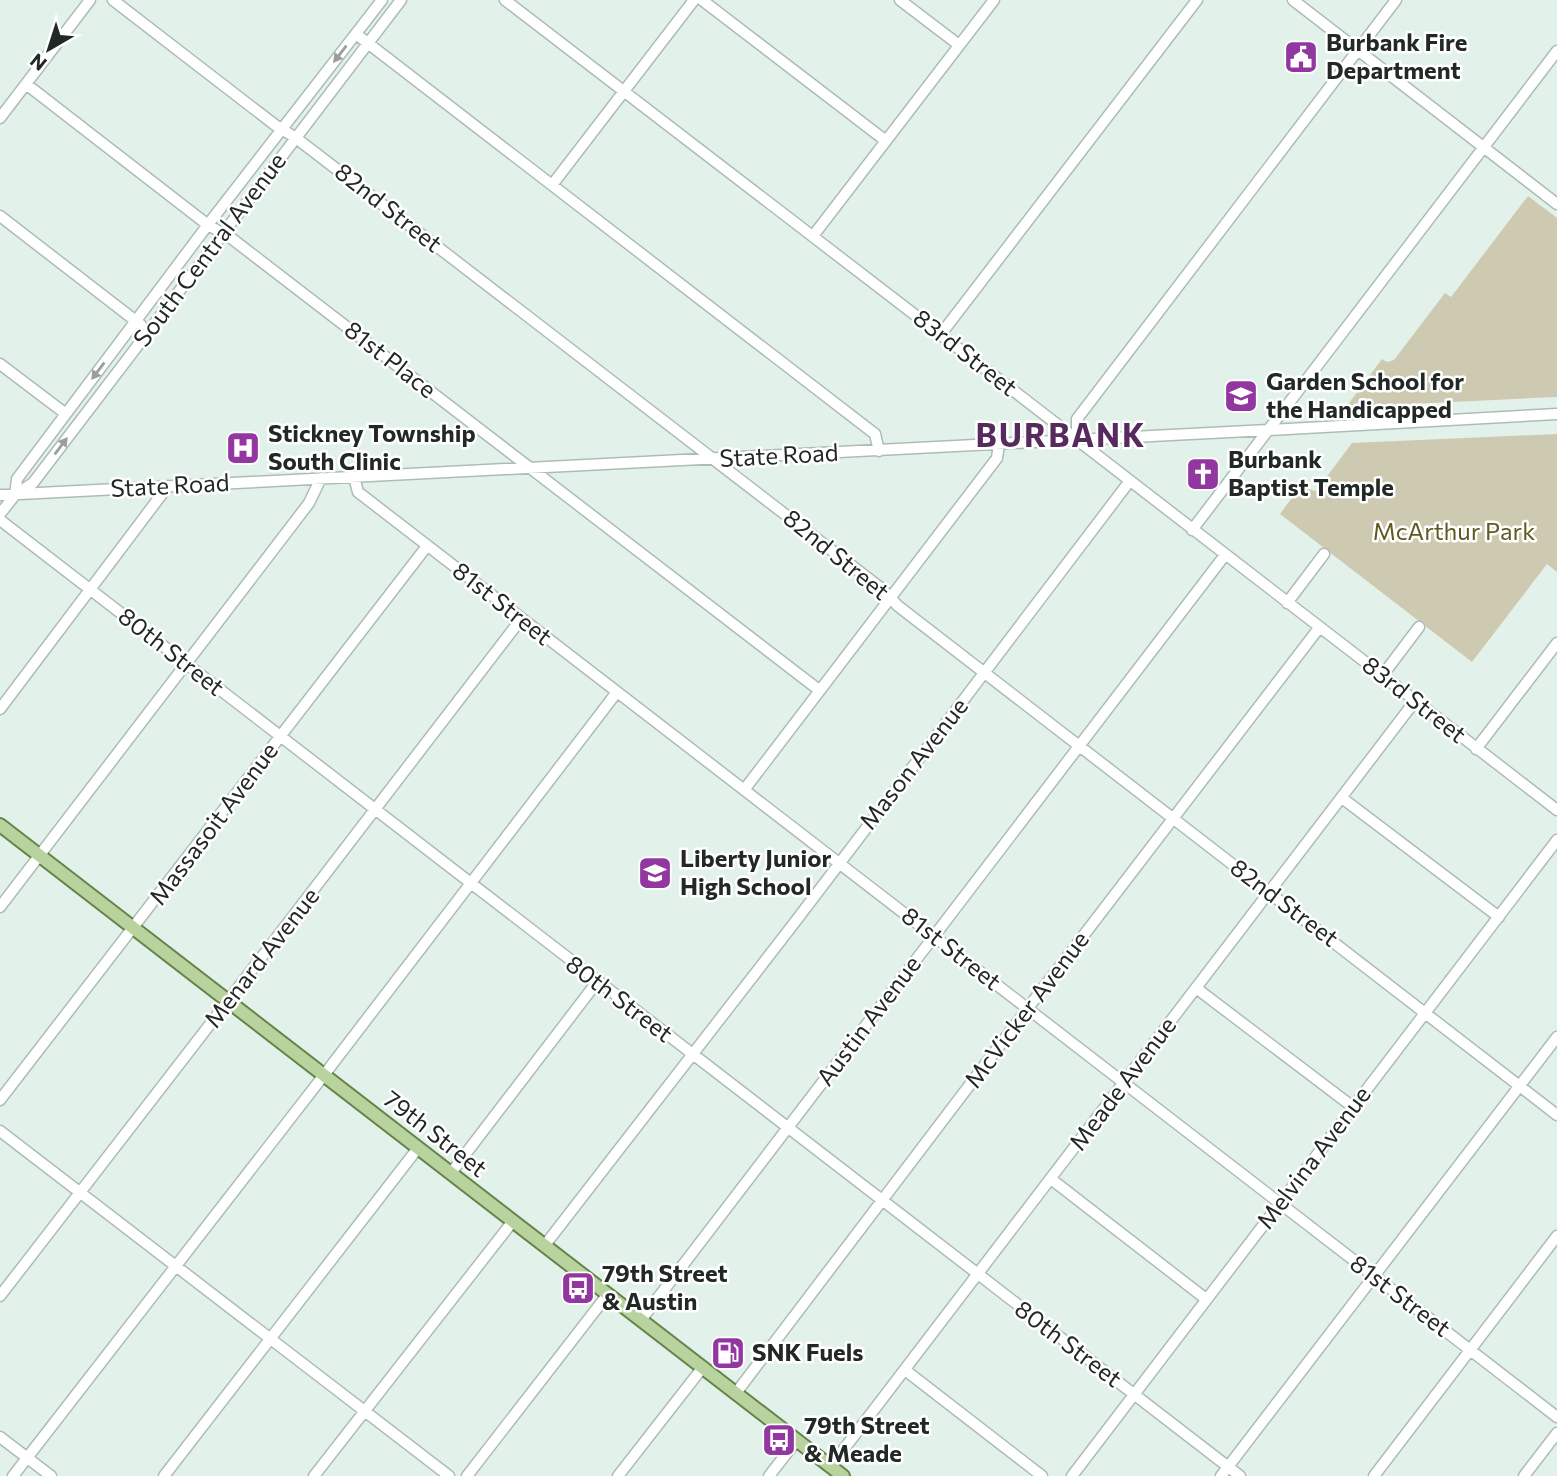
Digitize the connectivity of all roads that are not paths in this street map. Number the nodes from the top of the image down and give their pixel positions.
1 (90, 0) edge
2 (113, 0) edge
3 (382, 0) edge
4 (401, 0) edge
5 (505, 0) edge
6 (694, 0) edge
7 (702, 0) edge
8 (900, 0) edge
9 (994, 0) edge
10 (1197, 0) edge
11 (1293, 0) edge
12 (1396, 0) edge
13 (356, 34) junction
14 (369, 43) junction
15 (959, 45) junction
16 (1358, 50) junction
17 (1557, 51) edge
18 (26, 84) junction
19 (624, 90) junction
20 (0, 118) edge
21 (282, 130) junction
22 (296, 138) junction
23 (886, 141) junction
24 (1484, 147) junction
25 (552, 185) junction
26 (1557, 204) edge
27 (0, 216) edge
28 (208, 225) junction
29 (223, 233) junction
30 (813, 236) junction
31 (136, 321) junction
32 (148, 331) junction
33 (941, 334) junction
34 (0, 364) edge
35 (66, 414) junction
36 (1557, 414) edge
37 (1268, 430) junction
38 (1077, 439) junction
39 (999, 444) junction
40 (879, 451) junction
41 (714, 459) junction
42 (532, 469) junction
43 (354, 477) junction
44 (321, 478) junction
45 (1129, 482) junction
46 (168, 486) junction
47 (0, 495) edge
48 (15, 495) junction
49 (0, 514) edge
50 (0, 520) edge
51 (1192, 530) junction
52 (427, 546) junction
53 (1324, 554) dead end
54 (1225, 555) junction
55 (90, 589) junction
56 (891, 597) junction
57 (1287, 603) junction
58 (521, 619) junction
59 (1419, 627) dead end
60 (1319, 628) junction
61 (1557, 643) edge
62 (186, 664) junction
63 (985, 673) junction
64 (1382, 676) junction
65 (819, 690) junction
66 (617, 692) junction
67 (1415, 701) junction
68 (0, 709) edge
69 (281, 736) junction
70 (1079, 746) junction
71 (1476, 749) junction
72 (744, 790) junction
73 (1342, 798) junction
74 (376, 809) junction
75 (1557, 810) edge
76 (1174, 819) junction
77 (0, 825) edge
78 (1557, 840) edge
79 (40, 856) junction
80 (839, 863) junction
81 (470, 884) junction
82 (1269, 893) junction
83 (0, 907) edge
84 (1499, 916) junction
85 (134, 928) junction
86 (934, 936) junction
87 (597, 982) junction
88 (1196, 988) junction
89 (228, 1001) junction
90 (1028, 1008) junction
91 (1426, 1012) junction
92 (1557, 1037) edge
93 (693, 1055) junction
94 (324, 1075) junction
95 (1124, 1083) junction
96 (1520, 1086) junction
97 (0, 1100) edge
98 (1353, 1107) junction
99 (1557, 1115) edge
100 (787, 1127) junction
101 (0, 1131) edge
102 (418, 1148) junction
103 (451, 1173) junction
104 (1051, 1179) junction
105 (80, 1192) junction
106 (883, 1201) junction
107 (1280, 1204) junction
108 (513, 1221) junction
109 (1557, 1236) edge
110 (545, 1245) junction
111 (176, 1266) junction
112 (978, 1275) junction
113 (1374, 1277) junction
114 (608, 1294) junction
115 (0, 1296) edge
116 (1206, 1299) junction
117 (641, 1320) junction
118 (270, 1339) junction
119 (1470, 1350) junction
120 (703, 1367) junction
121 (905, 1370) junction
122 (736, 1394) junction
123 (1135, 1395) junction
124 (365, 1411) junction
125 (1557, 1418) edge
126 (1557, 1433) edge
127 (0, 1437) edge
128 (797, 1440) junction
129 (27, 1457) junction
130 (831, 1466) junction
131 (1225, 1471) edge
132 (13, 1476) edge
133 (51, 1476) edge
134 (164, 1476) edge
135 (314, 1476) edge
136 (449, 1476) edge
137 (467, 1476) edge
138 (618, 1476) edge
139 (769, 1476) edge
140 (844, 1476) edge
141 (1042, 1476) edge
142 (1072, 1476) edge
143 (1240, 1476) edge
144 (1374, 1476) edge
145 (1524, 1476) edge

1 - 18 street
2 - 21 street, 82nd Street
3 - 13 street, South Central Avenue
4 - 14 street, South Central Avenue
5 - 19 street, 83rd Street
6 - 19 street
7 - 23 street
8 - 15 street
9 - 15 street
10 - 33 street
11 - 16 street
12 - 16 street
13 - 14 street
13 -> 21 street, South Central Avenue
14 - 22 street, South Central Avenue
14 - 25 street
15 - 23 street
16 - 24 street
16 - 38 street
17 - 24 street
18 - 20 street
18 - 28 street, 81st Place
19 - 25 street
19 - 30 street, 83rd Street
21 - 22 street, 82nd Street
21 - 28 street, South Central Avenue
22 - 29 street, South Central Avenue
22 - 41 street, 82nd Street
23 - 30 street
24 - 26 street
24 - 37 street
25 - 40 street
27 - 31 street
28 - 29 street, 81st Place
28 - 31 street, South Central Avenue
29 - 32 street, South Central Avenue
29 - 42 street, 81st Place
30 - 33 street, 83rd Street
31 - 32 street
31 -> 35 street, South Central Avenue
48 -> 32 street, South Central Avenue
33 - 38 street, 83rd Street
34 - 35 street
35 - 48 street, South Central Avenue
36 - 37 street, State Road
37 - 38 street, State Road
37 - 51 street
38 - 39 street, State Road
38 - 45 street, 83rd Street
39 - 40 street, State Road
39 - 56 street
40 - 41 street, State Road
41 - 42 street, State Road
41 - 56 street, 82nd Street
42 - 43 street, State Road
42 - 65 street, 81st Place
43 - 44 street, State Road
43 - 52 street, 81st Street
44 - 46 street, State Road
44 - 62 street
45 - 51 street, 83rd Street
45 - 63 street, Mason Avenue
46 - 48 street, State Road
46 - 55 street
47 - 48 street, State Road
48 - 49 street, South Central Avenue
50 - 55 street, 80th Street
51 - 54 street, 83rd Street
52 - 58 street, 81st Street
52 - 69 street, Massasoit Avenue
53 - 57 street
54 - 57 street, 83rd Street
54 - 70 street, Austin Avenue
55 - 62 street, 80th Street
55 - 68 street
56 - 63 street, 82nd Street
56 - 65 street
57 - 60 street, 83rd Street
58 - 66 street, 81st Street
58 - 74 street, Menard Avenue
59 - 64 street
60 - 64 street, 83rd Street
60 - 76 street, McVicker Avenue
61 - 71 street
62 - 69 street, 80th Street
62 - 79 street
63 - 70 street, 82nd Street
63 - 80 street, Mason Avenue
64 - 67 street, 83rd Street
65 - 72 street
66 - 72 street, 81st Street
66 - 81 street
67 - 71 street, 83rd Street
67 - 73 street, Meade Avenue
69 - 74 street, 80th Street
69 - 85 street, Massasoit Avenue
70 - 76 street, 82nd Street
70 - 86 street, Austin Avenue
71 - 75 street, 83rd Street
72 - 80 street, 81st Street
73 - 82 street, Meade Avenue
73 - 84 street
74 - 81 street, 80th Street
74 - 89 street, Menard Avenue
76 - 82 street, 82nd Street
76 - 90 street, McVicker Avenue
77 - 79 main road, 79th Street
78 - 84 street, Melvina Avenue
79 - 83 street
79 - 85 main road, 79th Street
80 - 86 street, 81st Street
80 - 93 street, Mason Avenue
81 - 87 street, 80th Street
81 - 94 street
82 - 88 street, Meade Avenue
82 - 91 street, 82nd Street
84 - 91 street, Melvina Avenue
85 - 89 main road, 79th Street
85 - 97 street, Massasoit Avenue
86 - 90 street, 81st Street
86 - 100 street, Austin Avenue
87 - 93 street, 80th Street
87 - 103 street
88 - 95 street, Meade Avenue
88 - 98 street
89 - 94 main road, 79th Street
89 - 105 street, Menard Avenue
90 - 95 street, 81st Street
90 - 106 street, McVicker Avenue
91 - 96 street, 82nd Street
91 - 98 street, Melvina Avenue
92 - 96 street
93 - 100 street, 80th Street
93 - 110 street, Mason Avenue
94 - 102 main road, 79th Street
94 - 111 street
95 - 104 street, Meade Avenue
95 - 107 street, 81st Street
96 - 99 street, 82nd Street
96 - 113 street
98 - 107 street, Melvina Avenue
100 - 106 street, 80th Street
100 - 117 street, Austin Avenue
101 - 105 street
102 - 103 main road, 79th Street
102 - 118 street
103 - 108 main road, 79th Street
104 - 112 street, Meade Avenue
104 - 116 street
105 - 111 street
105 - 115 street, Menard Avenue
106 - 112 street, 80th Street
106 - 122 street, McVicker Avenue
107 - 113 street, 81st Street
107 - 116 street, Melvina Avenue
108 - 110 main road, 79th Street
108 - 124 street
109 - 119 street
110 - 114 main road, 79th Street
111 - 118 street
111 - 129 street
112 - 121 street, Meade Avenue
112 - 123 street, 80th Street
113 - 119 street, 81st Street
113 - 131 street
114 - 117 main road, 79th Street
114 - 137 street
116 - 123 street, Melvina Avenue
117 - 120 main road, 79th Street
118 - 124 street
118 - 134 street
119 - 125 street, 81st Street
119 - 144 street
120 - 122 main road, 79th Street
120 - 138 street
121 - 130 street, Meade Avenue
121 - 141 street
122 - 128 main road, 79th Street
123 - 131 street, 80th Street
123 - 142 street, Melvina Avenue
124 - 135 street
124 - 136 street
126 - 145 street
127 - 129 street
128 - 130 main road, 79th Street
128 - 139 street
129 - 132 street
129 - 133 street
130 - 140 main road, 79th Street
131 - 143 street, 80th Street

